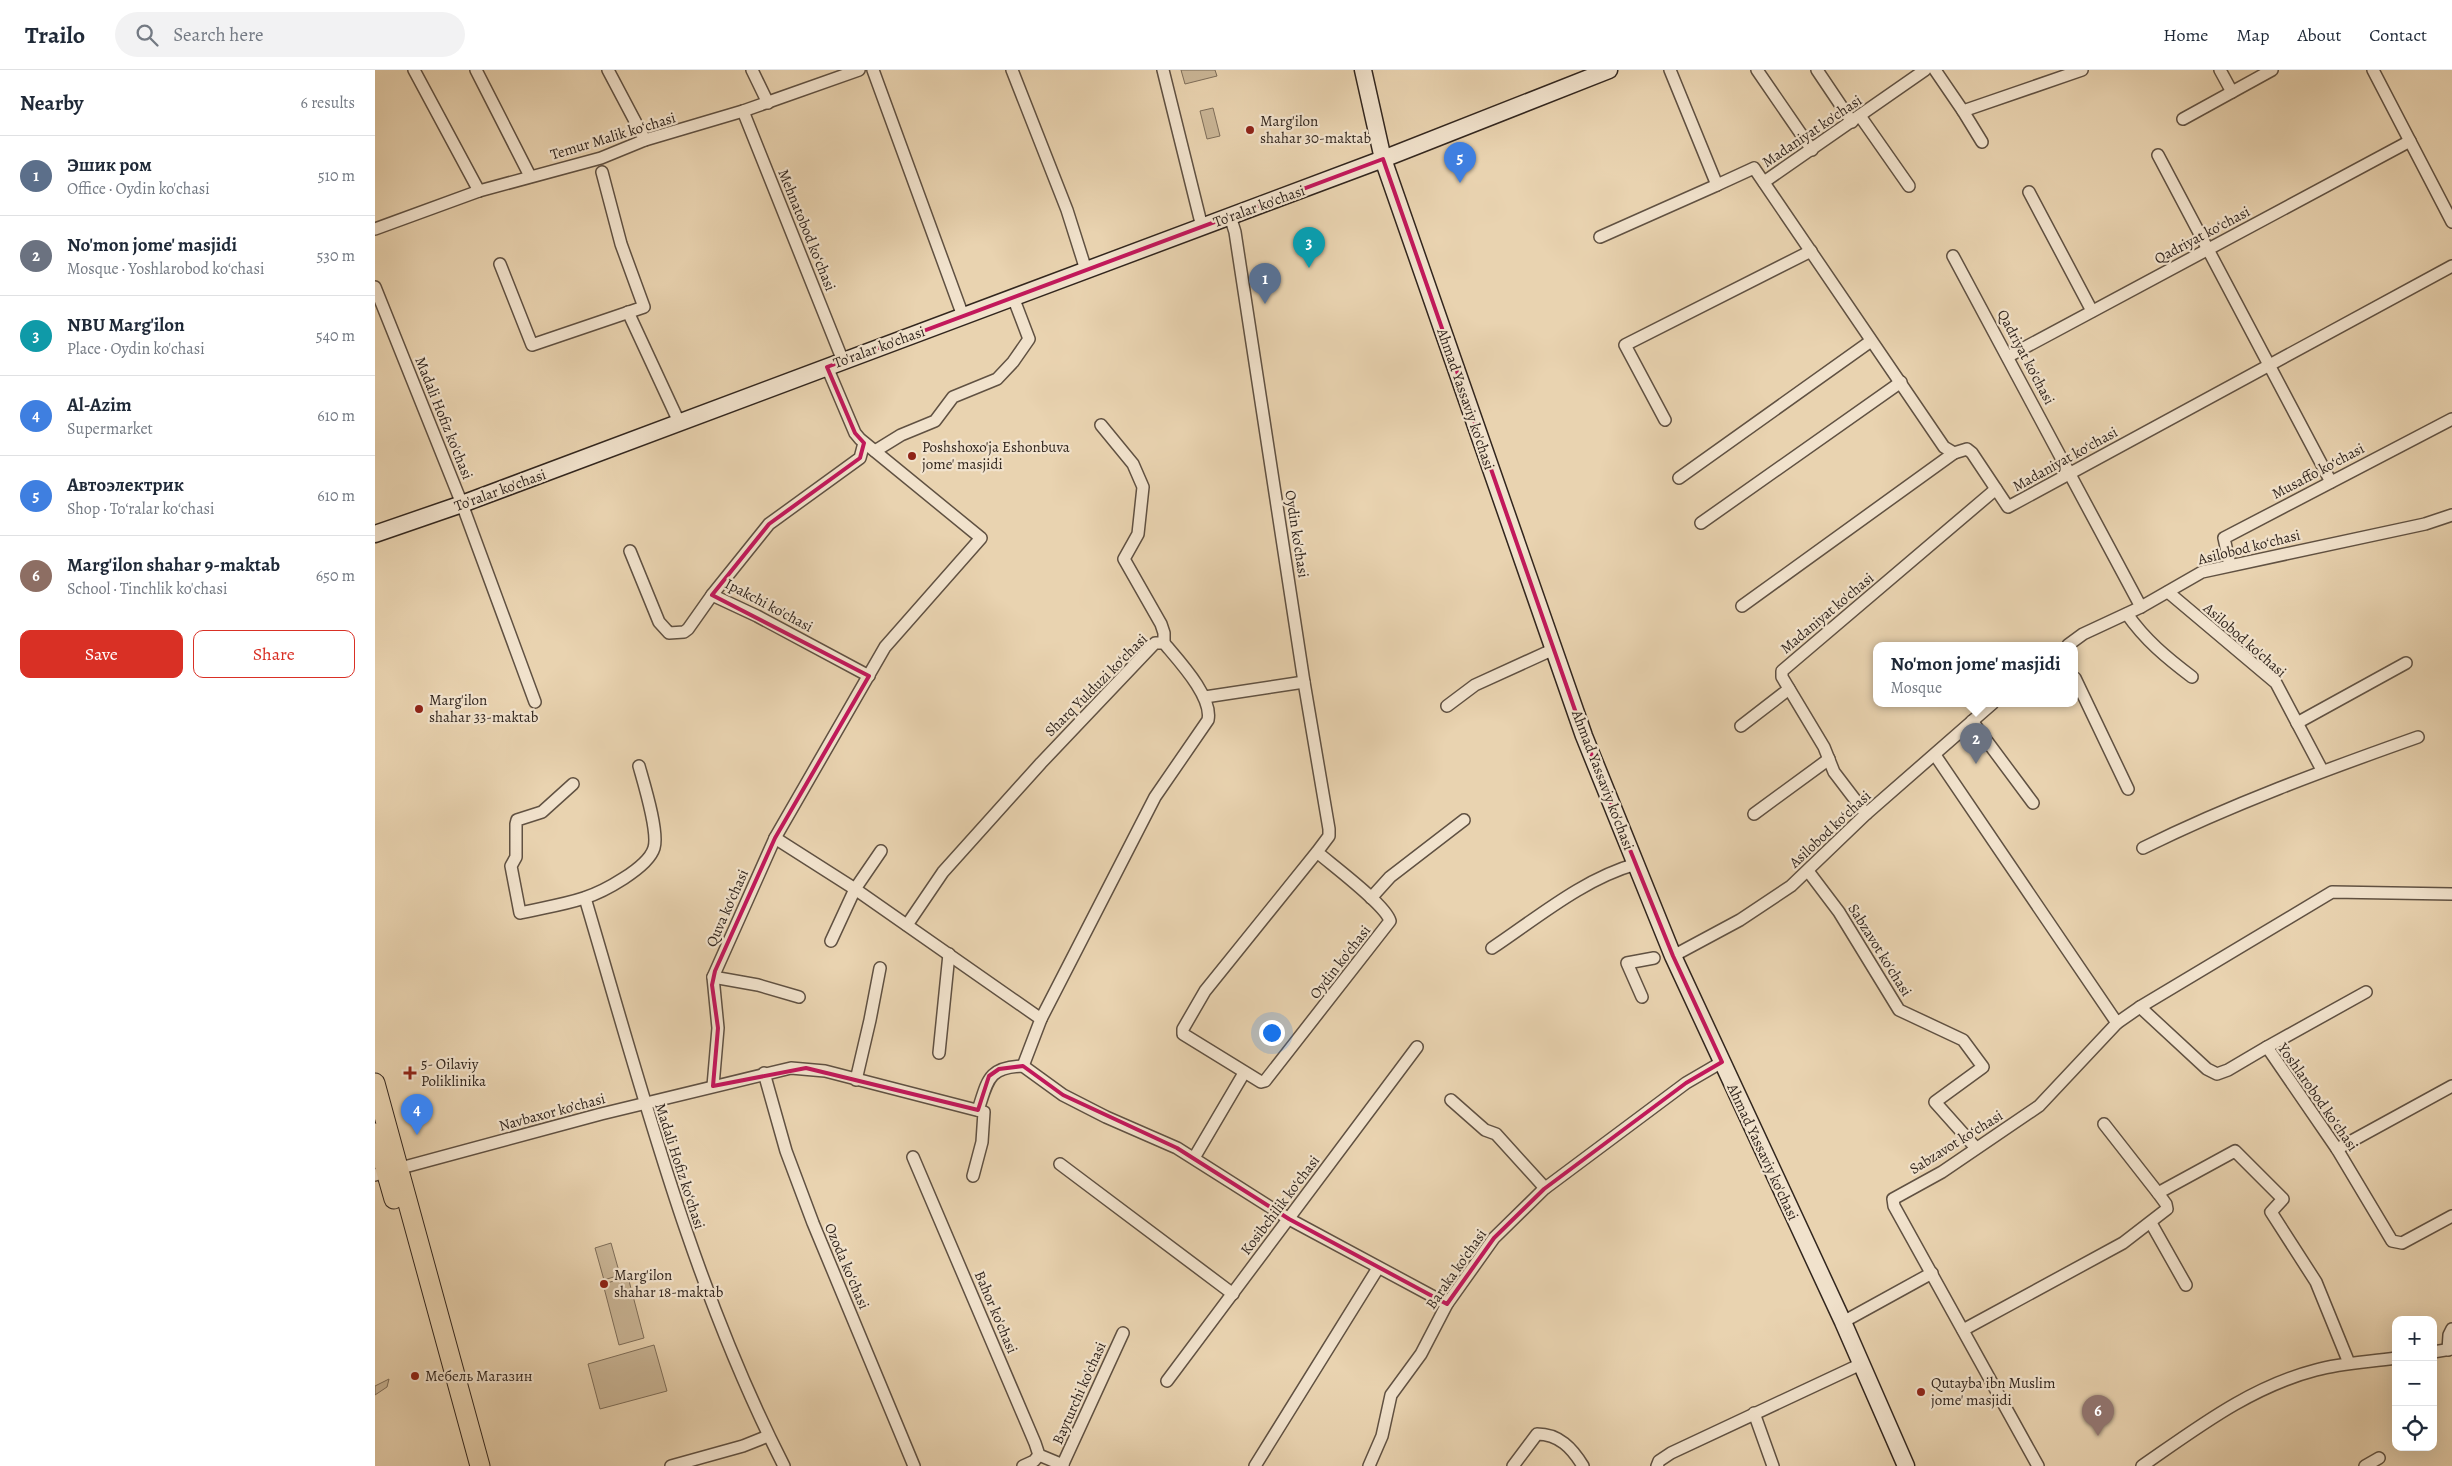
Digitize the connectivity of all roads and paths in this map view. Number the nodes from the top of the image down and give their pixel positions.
1 (414, 70) edge
2 (476, 70) edge
3 (608, 70) edge
4 (752, 70) edge
5 (859, 70) edge
6 (873, 70) edge
7 (1012, 70) edge
8 (1163, 70) edge
9 (1363, 70) edge
10 (1609, 70) edge
11 (1670, 70) edge
12 (1757, 70) edge
13 (1817, 70) edge
14 (1925, 70) edge
15 (1935, 70) edge
16 (2081, 70) edge
17 (2220, 70) edge
18 (2273, 70) edge
19 (2373, 70) edge
20 (1587, 74) edge
21 (2232, 92) junction
22 (768, 103) junction
23 (743, 111) junction
24 (1963, 111) junction
25 (1856, 119) junction
26 (2183, 119) dead end
27 (645, 140) junction
28 (2410, 141) junction
29 (1982, 142) dead end
30 (1812, 150) junction
31 (2158, 155) dead end
32 (1383, 159) junction
33 (602, 172) dead end
34 (530, 176) junction
35 (1764, 182) junction
36 (1717, 185) junction
37 (1909, 186) dead end
38 (479, 191) junction
39 (2029, 192) dead end
40 (1230, 216) junction
41 (2452, 222) edge
42 (1202, 227) junction
43 (375, 230) edge
44 (1600, 237) dead end
45 (2208, 250) junction
46 (1811, 251) junction
47 (1953, 256) dead end
48 (500, 264) dead end
49 (2452, 266) edge
50 (1086, 270) junction
51 (375, 287) edge
52 (1013, 297) junction
53 (2092, 311) junction
54 (628, 312) junction
55 (963, 316) junction
56 (1871, 341) junction
57 (2009, 356) junction
58 (843, 360) junction
59 (2269, 365) junction
60 (827, 366) junction
61 (1901, 382) junction
62 (2452, 419) edge
63 (1665, 420) dead end
64 (679, 422) junction
65 (1101, 425) dead end
66 (864, 443) junction
67 (875, 451) junction
68 (1954, 453) junction
69 (2071, 473) junction
70 (1679, 478) dead end
71 (2331, 482) junction
72 (1996, 489) junction
73 (462, 504) junction
74 (2452, 515) edge
75 (1701, 523) dead end
76 (375, 534) edge
77 (630, 550) dead end
78 (2230, 566) junction
79 (2167, 592) junction
80 (712, 595) junction
81 (1742, 606) dead end
82 (2141, 607) junction
83 (2127, 614) junction
84 (2072, 642) edge
85 (1164, 644) junction
86 (1554, 649) junction
87 (2406, 663) dead end
88 (869, 676) junction
89 (2192, 677) dead end
90 (1303, 682) junction
91 (2078, 684) edge
92 (1789, 689) junction
93 (1205, 697) junction
94 (535, 702) dead end
95 (1447, 706) dead end
96 (1988, 707) edge
97 (1972, 721) junction
98 (2297, 723) junction
99 (1741, 726) dead end
100 (2418, 737) dead end
101 (1935, 755) junction
102 (1829, 759) junction
103 (639, 766) dead end
104 (2322, 770) junction
105 (573, 784) dead end
106 (2128, 789) dead end
107 (2033, 803) dead end
108 (1754, 814) dead end
109 (1866, 814) junction
110 (1464, 820) dead end
111 (775, 838) junction
112 (2143, 848) dead end
113 (881, 851) dead end
114 (1317, 852) junction
115 (1636, 864) junction
116 (1808, 871) junction
117 (855, 889) junction
118 (2452, 894) edge
119 (585, 898) junction
120 (1371, 898) junction
121 (907, 925) junction
122 (831, 941) dead end
123 (1492, 948) dead end
124 (949, 954) junction
125 (1673, 956) junction
126 (1654, 958) dead end
127 (880, 968) dead end
128 (713, 977) junction
129 (2366, 992) dead end
130 (799, 997) dead end
131 (1642, 997) dead end
132 (2140, 1007) junction
133 (1041, 1019) junction
134 (2117, 1023) junction
135 (1417, 1047) dead end
136 (2267, 1047) junction
137 (939, 1053) dead end
138 (1722, 1062) junction
139 (1023, 1066) junction
140 (764, 1073) junction
141 (1244, 1073) junction
142 (855, 1080) junction
143 (375, 1083) edge
144 (713, 1086) junction
145 (2452, 1086) edge
146 (1451, 1100) dead end
147 (644, 1104) junction
148 (978, 1110) junction
149 (2104, 1124) dead end
150 (375, 1133) edge
151 (1976, 1148) junction
152 (2337, 1149) junction
153 (913, 1157) dead end
154 (1194, 1158) junction
155 (1060, 1164) dead end
156 (386, 1171) edge
157 (973, 1176) dead end
158 (1545, 1188) junction
159 (2159, 1193) junction
160 (2452, 1216) edge
161 (1289, 1219) junction
162 (2151, 1223) junction
163 (1378, 1268) junction
164 (1932, 1273) junction
165 (2186, 1285) dead end
166 (1233, 1294) junction
167 (1447, 1304) junction
168 (1843, 1322) junction
169 (2452, 1329) edge
170 (1963, 1330) junction
171 (1123, 1333) dead end
172 (2450, 1349) edge
173 (2437, 1351) edge
174 (2392, 1358) edge
175 (2349, 1363) junction
176 (1861, 1364) junction
177 (1167, 1381) dead end
178 (1754, 1413) junction
179 (768, 1436) junction
180 (1039, 1455) junction
181 (2379, 1458) dead end
182 (1658, 1464) edge
183 (1063, 1465) edge
184 (472, 1466) edge
185 (480, 1466) edge
186 (671, 1466) edge
187 (784, 1466) edge
188 (914, 1466) edge
189 (1023, 1466) edge
190 (1255, 1466) edge
191 (1369, 1466) edge
192 (1513, 1466) edge
193 (1583, 1466) edge
194 (1646, 1466) edge
195 (1773, 1466) edge
196 (1906, 1466) edge
197 (2038, 1466) edge
198 (2142, 1466) edge
199 (2365, 1466) edge

1 - 38 street
2 - 34 street
3 - 27 street
4 - 22 street
5 - 22 street, Temur Malik koʻchasi
6 - 55 street
7 - 50 street
8 - 42 street
9 - 32 main road, Ahmad Yassaviy ko'chasi
10 - 20 main road, To'ralar ko'chasi
11 - 36 street
12 - 30 street
13 - 25 street
14 - 25 street, Madaniyat ko'chasi
15 - 24 street
16 - 24 street
17 - 21 street
18 - 21 street
19 - 28 street
20 - 32 main road, To'ralar ko'chasi
21 - 26 street
22 - 23 street, Temur Malik koʻchasi
23 - 27 street, Temur Malik koʻchasi
23 - 58 street, Mehnatobod koʻchasi
24 - 29 street
25 - 30 street, Madaniyat ko'chasi
25 - 37 street
27 - 34 street, Temur Malik koʻchasi
28 - 41 street
28 - 45 street, Qadriyat koʻchasi
30 - 35 street, Madaniyat ko'chasi
31 - 45 street
32 - 40 main road, To'ralar ko'chasi
32 - 86 main road, Ahmad Yassaviy ko'chasi
33 - 54 street
34 - 38 street, Temur Malik koʻchasi
35 - 36 street
35 - 46 street
36 - 44 street
38 - 43 street, Temur Malik koʻchasi
39 - 53 street
40 - 42 main road, To'ralar ko'chasi
40 - 90 street, Oydin ko'chasi
42 - 50 main road, To'ralar ko'chasi
45 - 53 street, Qadriyat koʻchasi
45 - 59 street
46 - 56 street
46 - 63 street
47 - 57 street, Qadriyat ko'chasi
48 - 54 street
49 - 59 street, Madaniyat koʻchasi
50 - 52 main road, To'ralar ko'chasi
51 - 73 street, Madali Hofiz ko'chasi
52 - 55 main road, To'ralar ko'chasi
52 - 67 street
53 - 57 street, Qadriyat koʻchasi
54 - 64 street
55 - 58 main road, To'ralar ko'chasi
56 - 61 street
56 - 70 street
57 - 69 street, Qadriyat ko'chasi
58 - 60 main road, To'ralar ko'chasi
59 - 69 street, Madaniyat koʻchasi
59 - 71 street
60 - 64 main road, To'ralar ko'chasi
60 - 66 street
61 - 68 street
61 - 75 street
62 - 71 street, Musaffo koʻchasi
64 - 73 main road, To'ralar ko'chasi
65 - 85 street
66 - 67 street
66 - 80 street, Ipakchi ko'chasi
67 - 88 street, Quva ko'chasi
68 - 72 street, Madaniyat koʻchasi
68 - 81 street
69 - 72 street, Madaniyat koʻchasi
69 - 82 street, Qadriyat ko'chasi
71 - 78 street, Musaffo koʻchasi
72 - 92 street, Madaniyat ko'chasi
73 - 76 main road, To'ralar ko'chasi
73 - 94 street, Madali Hofiz ko'chasi
74 - 78 street, Asilobod koʻchasi
77 - 80 street
78 - 79 street, Asilobod koʻchasi
79 - 82 street, Asilobod koʻchasi
79 - 98 street, Asilobod ko'chasi
80 - 88 street, Ipakchi ko'chasi
82 - 83 street, Asilobod koʻchasi
83 - 84 street, Asilobod koʻchasi
83 - 89 street
85 - 93 street, Sharq Yulduzi koʻchasi
85 - 121 street, Sharq Yulduzi koʻchasi
86 - 95 street
86 - 115 main road, Ahmad Yassaviy ko'chasi
87 - 98 street
88 - 111 street, Quva ko'chasi
90 - 93 street
90 - 114 street, Oydin ko'chasi
91 - 106 street
92 - 99 street
92 - 102 street, Madaniyat ko'chasi
93 - 133 street
96 - 97 street, Asilobod koʻchasi
97 - 101 street, Asilobod koʻchasi
97 - 107 street
98 - 104 street, Asilobod ko'chasi
100 - 104 street
101 - 109 street, Asilobod koʻchasi
101 - 134 street
102 - 108 street
102 - 109 street, Madaniyat ko'chasi
103 - 119 street
104 - 112 street
105 - 119 street
109 - 116 street, Asilobod koʻchasi
110 - 120 street
111 - 117 street
111 - 128 street, Quva ko'chasi
113 - 117 street
114 - 120 street, Oydin ko'chasi
114 - 141 street, Oydin ko'chasi
115 - 123 street
115 - 125 main road, Ahmad Yassaviy ko'chasi
116 - 125 street, Asilobod koʻchasi
116 - 151 street, Sabzavot ko'chasi
117 - 121 street
117 - 122 street
118 - 132 street
119 - 147 street, Madali Hofiz koʻchasi
120 - 141 street, Oydin ko'chasi
121 - 124 street
124 - 133 street
124 - 137 street
125 - 138 main road, Ahmad Yassaviy ko'chasi
126 - 131 street
127 - 142 street
128 - 130 street
128 - 144 street, Quva ko'chasi
129 - 136 street
132 - 134 street
132 - 136 street, Yoshlarobod koʻchasi
133 - 139 street
134 - 151 street, Sabzavot koʻchasi
135 - 161 street, Kosibchilik koʻchasi
136 - 152 street, Yoshlarobod koʻchasi
138 - 158 street, Baraka ko'chasi
138 - 168 main road, Ahmad Yassaviy ko'chasi
139 - 148 street
139 - 154 street
140 - 142 street
140 - 144 street
140 - 188 street, Ozoda koʻchasi
141 - 154 street
142 - 148 street
143 - 156 main road
144 - 147 street, Navbaxor ko’chasi
145 - 152 street
146 - 158 street
147 - 156 street, Navbaxor ko’chasi
147 - 179 street, Madali Hofiz koʻchasi
148 - 157 street
149 - 159 street
150 - 156 main road
151 - 164 street, Sabzavot koʻchasi
152 - 160 street, Yoshlarobod koʻchasi
153 - 180 street, Bahor ko'chasi
154 - 161 street
155 - 166 street
156 - 184 main road
156 - 185 main road
158 - 167 street, Baraka ko'chasi
159 - 162 street
159 - 175 street
161 - 163 street
161 - 166 street, Kosibchilik koʻchasi
162 - 165 street
162 - 170 street
163 - 167 street
163 - 190 street
164 - 168 street
164 - 170 street, Sabzavot koʻchasi
166 - 177 street, Kosibchilik koʻchasi
167 - 191 street, Baraka ko'chasi
168 - 176 main road, Ahmad Yassaviy ko'chasi
169 - 172 street
170 - 197 street, Sabzavot koʻchasi
171 - 183 street, Bayturchi ko'chasi
172 - 173 street
174 - 175 street
175 - 198 street
176 - 178 street
176 - 196 main road, Ahmad Yassaviy ko'chasi
178 - 182 street
178 - 195 street
179 - 186 street
179 - 187 street, Madali Hofiz koʻchasi
180 - 183 street
180 - 189 street
181 - 199 street
182 - 194 street
192 - 193 street

